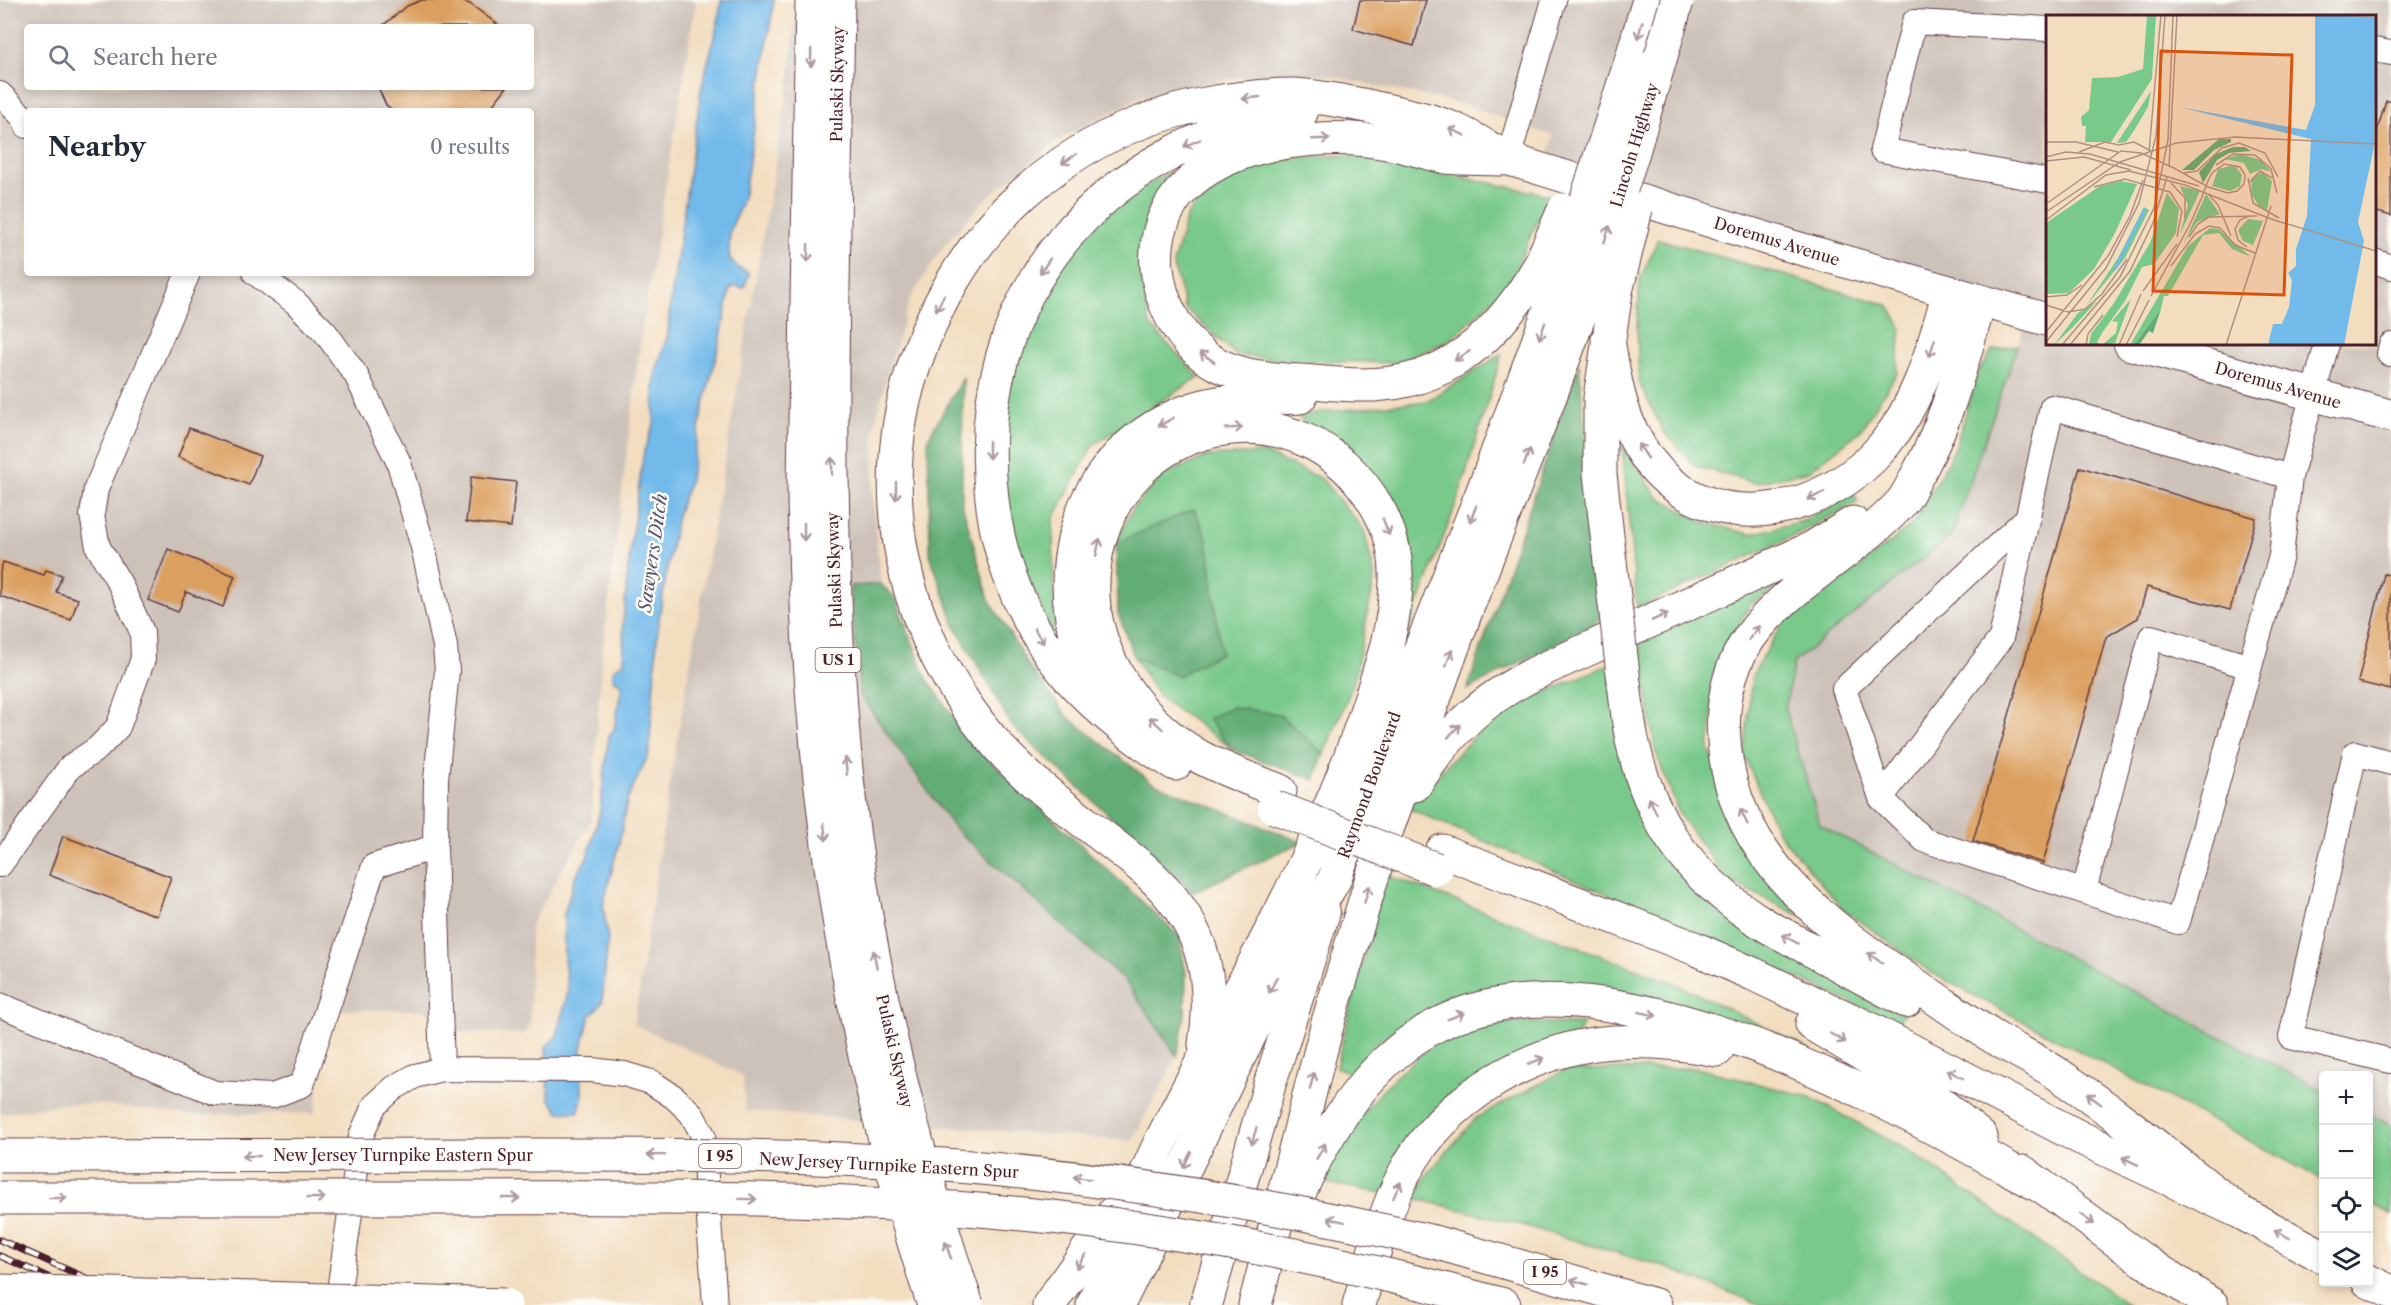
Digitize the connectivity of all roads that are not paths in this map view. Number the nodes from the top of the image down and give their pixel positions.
1 (812, 0) edge
2 (838, 0) edge
3 (1554, 0) edge
4 (1668, 0) edge
5 (2046, 29) edge
6 (2376, 50) edge
7 (2391, 53) edge
8 (0, 94) edge
9 (1371, 107) junction
10 (24, 118) edge
11 (1508, 159) junction
12 (2046, 181) edge
13 (2376, 262) edge
14 (2391, 267) edge
15 (187, 276) edge
16 (259, 276) edge
17 (1577, 280) junction
18 (1949, 292) junction
19 (1980, 301) junction
20 (2046, 319) edge
21 (1608, 339) junction
22 (2134, 345) edge
23 (2327, 345) edge
24 (1366, 385) junction
25 (2313, 395) junction
26 (2391, 416) edge
27 (1926, 459) junction
28 (2290, 477) junction
29 (2028, 517) junction
30 (2250, 667) junction
31 (1119, 723) junction
32 (2391, 763) edge
33 (1881, 798) junction
34 (1277, 799) junction
35 (1386, 832) junction
36 (435, 847) junction
37 (1439, 860) junction
38 (0, 865) edge
39 (1334, 880) junction
40 (2084, 891) junction
41 (0, 1005) edge
42 (1994, 1037) junction
43 (1203, 1060) junction
44 (2391, 1061) edge
45 (442, 1069) junction
46 (1846, 1084) junction
47 (1160, 1142) junction
48 (0, 1156) edge
49 (2040, 1185) junction
50 (0, 1198) edge
51 (2240, 1212) junction
52 (2319, 1254) edge
53 (2391, 1273) edge
54 (2373, 1280) edge
55 (2373, 1283) edge
56 (0, 1291) edge
57 (1258, 1292) edge
58 (2391, 1292) edge
59 (2192, 1300) edge
60 (337, 1305) edge
61 (505, 1305) edge
62 (715, 1305) edge
63 (934, 1305) edge
64 (967, 1305) edge
65 (1049, 1305) edge
66 (1093, 1305) edge
67 (1118, 1305) edge
68 (1206, 1305) edge
69 (1359, 1305) edge
70 (1504, 1305) edge
71 (1655, 1305) edge

1 -> 63 highway, Pulaski Skyway / US 1, bridge
64 -> 2 highway, Pulaski Skyway / US 1, bridge
3 - 11 street
17 -> 4 highway, Lincoln Highway, bridge
4 -> 17 highway, Lincoln Highway, bridge
5 - 12 street
6 - 7 street
8 - 10 street
11 -> 9 highway
9 -> 31 highway
9 -> 43 highway
11 - 18 main road, Doremus Avenue
24 -> 11 highway
13 - 14 street
15 - 38 street
16 - 36 street
17 - 21 highway
17 -> 24 highway
35 -> 17 highway, Raymond Boulevard
17 -> 39 highway, Raymond Boulevard
18 - 19 main road, Doremus Avenue
18 -> 21 highway
19 - 20 main road, Doremus Avenue
19 - 27 highway
42 -> 21 highway, bridge
22 - 25 main road, Doremus Avenue
23 - 25 street
24 -> 31 highway
25 - 26 main road, Doremus Avenue
25 - 28 street
35 -> 27 highway
42 -> 27 highway
28 - 29 street
28 - 30 street
29 - 33 street
29 - 33 street
30 - 40 street
30 - 40 street
31 - 34 highway
32 - 44 street
33 - 40 street
34 - 37 highway
34 -> 43 highway
57 -> 35 highway, Raymond Boulevard
36 - 41 street
36 - 45 street
37 -> 49 highway
51 -> 37 highway
39 -> 67 highway
39 -> 68 main road, Raymond Boulevard
51 -> 42 highway
43 - 47 highway
45 - 60 street
45 - 62 street
46 - 49 highway
57 -> 46 highway
69 -> 46 highway
47 -> 65 highway
47 - 66 highway
71 -> 48 highway, New Jersey Turnpike Eastern Spur / I 95, bridge
49 -> 59 highway
50 -> 70 highway, bridge
52 -> 51 highway
53 - 54 street
55 - 58 highway
56 - 61 highway, bridge

